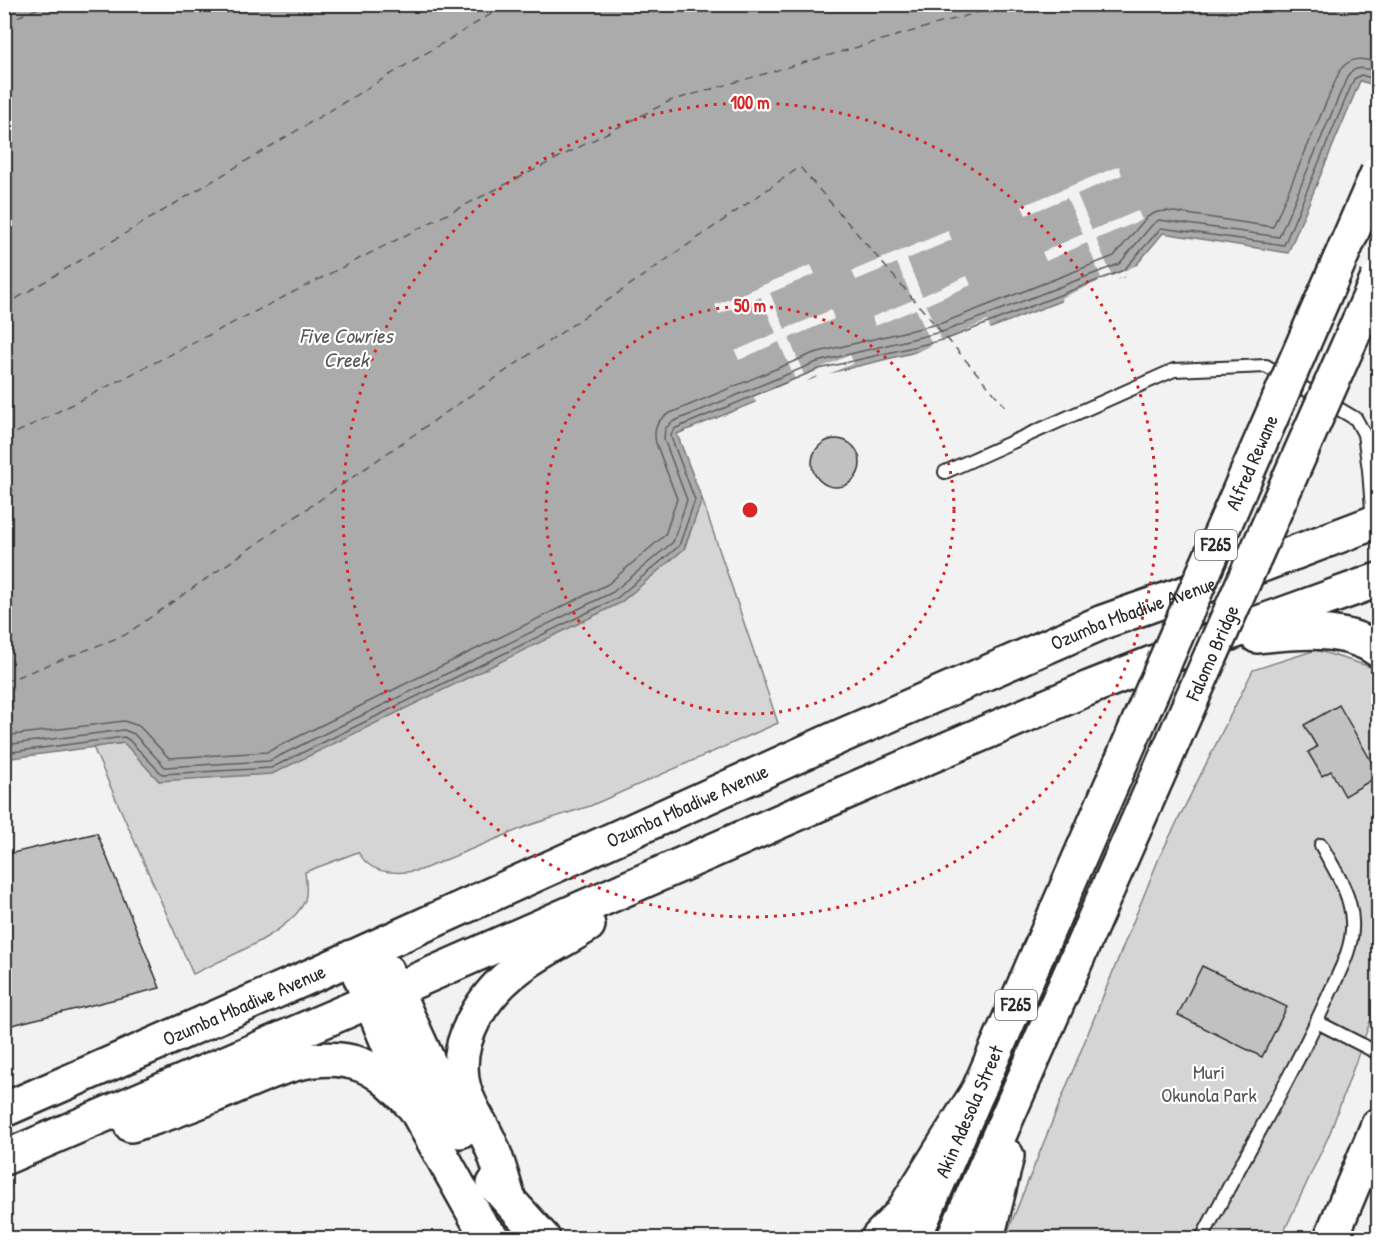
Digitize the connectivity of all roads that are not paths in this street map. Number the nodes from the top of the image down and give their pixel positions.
1 (1378, 172) edge
2 (1378, 278) edge
3 (1369, 470) junction
4 (945, 472) dead end
5 (1378, 485) edge
6 (1377, 527) edge
7 (1378, 580) edge
8 (1211, 640) junction
9 (1378, 650) edge
10 (1322, 845) dead end
11 (635, 886) junction
12 (1053, 919) joint
13 (1090, 929) joint
14 (364, 951) junction
15 (382, 996) junction
16 (1317, 1022) junction
17 (1378, 1053) edge
18 (1026, 1074) junction
19 (978, 1091) junction
20 (415, 1108) junction
21 (4, 1110) edge
22 (1378, 1125) edge
23 (4, 1159) edge
24 (509, 1200) junction
25 (492, 1239) edge
26 (543, 1239) edge
27 (878, 1239) edge
28 (914, 1239) edge
29 (954, 1239) edge
30 (987, 1239) edge
31 (1202, 1239) edge
32 (1331, 1239) edge

1 - 12 main road, Alfred Rewane / F265, bridge
2 - 13 main road, Falomo Bridge / F265, bridge
3 - 4 lane
3 - 5 lane
3 - 6 lane
6 - 14 main road, Ozumba Mbadiwe Avenue
7 - 8 main road
8 - 9 main road
8 - 11 main road
10 - 16 lane
11 - 15 main road
11 - 24 main road
12 - 19 main road, Akin Adesola Street / F265
13 - 18 main road, Akin Adesola Street / F265
14 - 15 main road
14 - 21 main road, Ozumba Mbadiwe Avenue
15 - 20 main road
15 - 23 main road
15 - 24 main road
16 - 17 lane
16 - 31 lane
18 - 29 main road, Akin Adesola Street / F265
18 - 30 main road
19 - 27 main road
19 - 28 main road, Akin Adesola Street / F265
20 - 23 main road
20 - 25 main road
22 - 32 main road
24 - 26 main road

